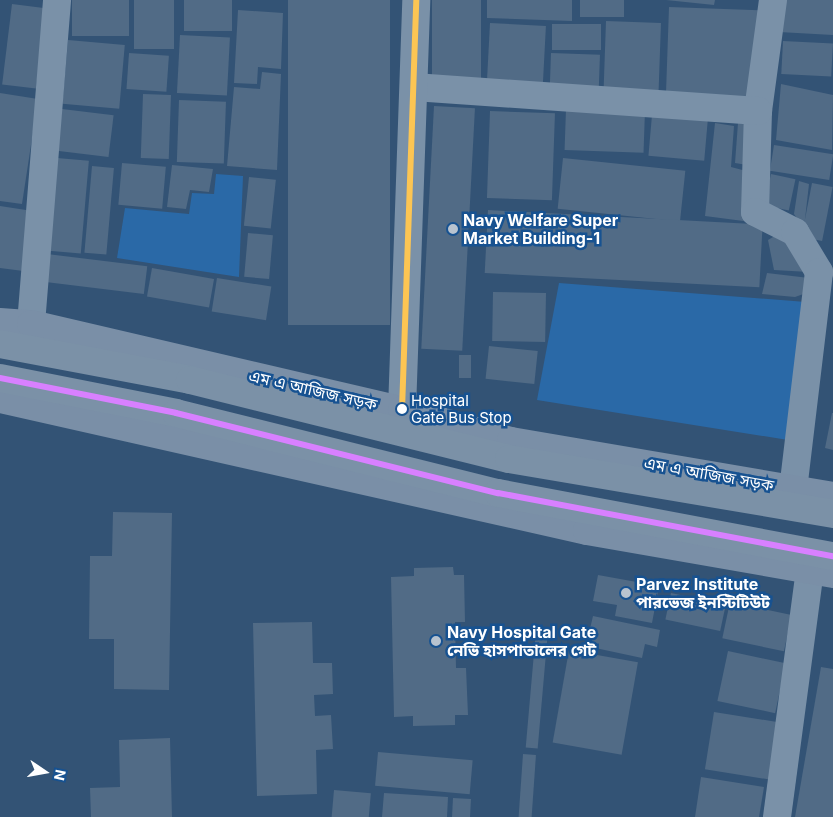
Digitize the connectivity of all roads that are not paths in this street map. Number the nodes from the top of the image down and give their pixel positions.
1 (57, 0) edge
2 (416, 0) edge
3 (773, 0) edge
4 (414, 87) junction
5 (758, 111) junction
6 (0, 322) edge
7 (32, 324) junction
8 (0, 344) edge
9 (0, 378) edge
10 (0, 399) edge
11 (402, 410) junction
12 (793, 489) junction
13 (833, 496) edge
14 (833, 514) edge
15 (833, 556) edge
16 (822, 572) edge
17 (777, 817) edge

1 - 7 street
2 - 4 street
3 - 5 street
4 - 5 street
4 - 11 street
5 - 12 street
6 - 7 main road, এম এ আজিজ সড়ক
7 - 11 main road, এম এ আজিজ সড়ক
8 - 14 highway
9 - 15 highway
10 - 16 main road
11 - 12 main road, এম এ আজিজ সড়ক
12 - 13 main road, এম এ আজিজ সড়ক
16 - 17 street

